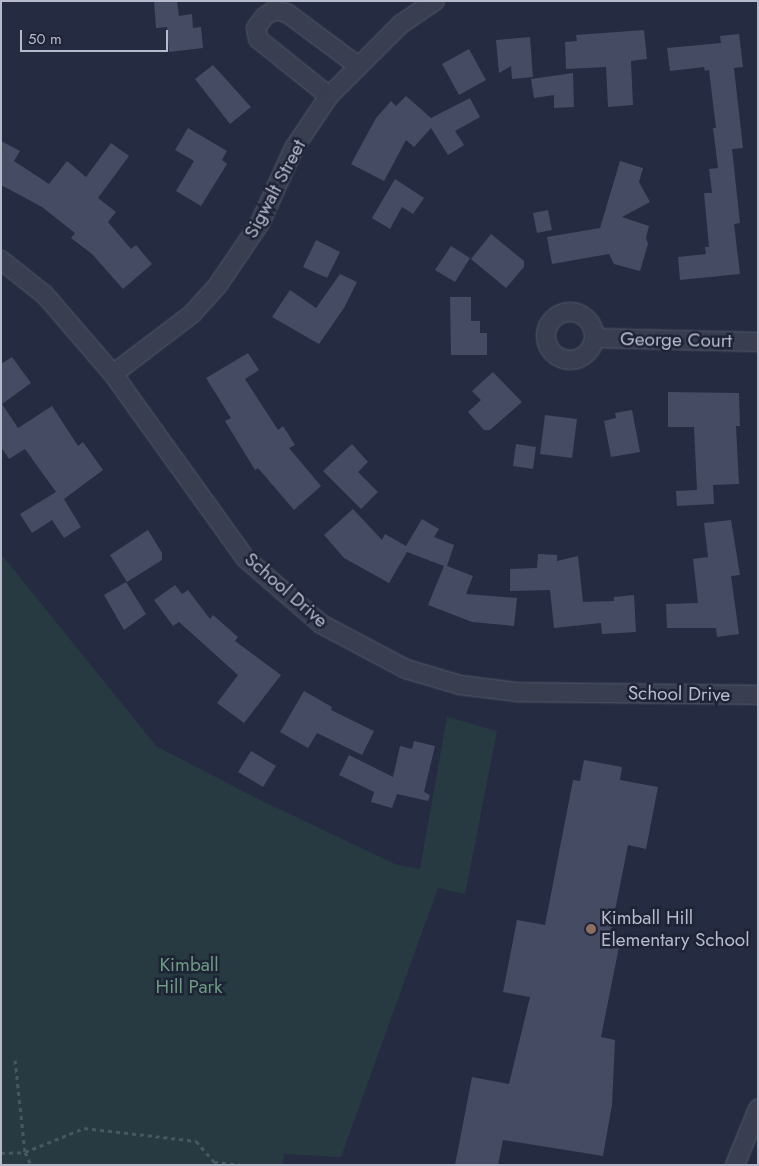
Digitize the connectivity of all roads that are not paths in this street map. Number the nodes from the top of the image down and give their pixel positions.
1 (435, 1) edge
2 (357, 65) junction
3 (329, 96) junction
4 (1, 260) edge
5 (594, 338) dead end
6 (758, 342) edge
7 (113, 374) junction
8 (758, 695) edge
9 (758, 1110) edge
10 (735, 1165) edge

1 - 2 street, Sigwalt Street
2 - 3 street, Sigwalt Street
2 - 3 street
3 - 7 street, Sigwalt Street
4 - 7 street, School Drive
5 - 6 street, George Court
7 - 8 street, School Drive
9 - 10 street

